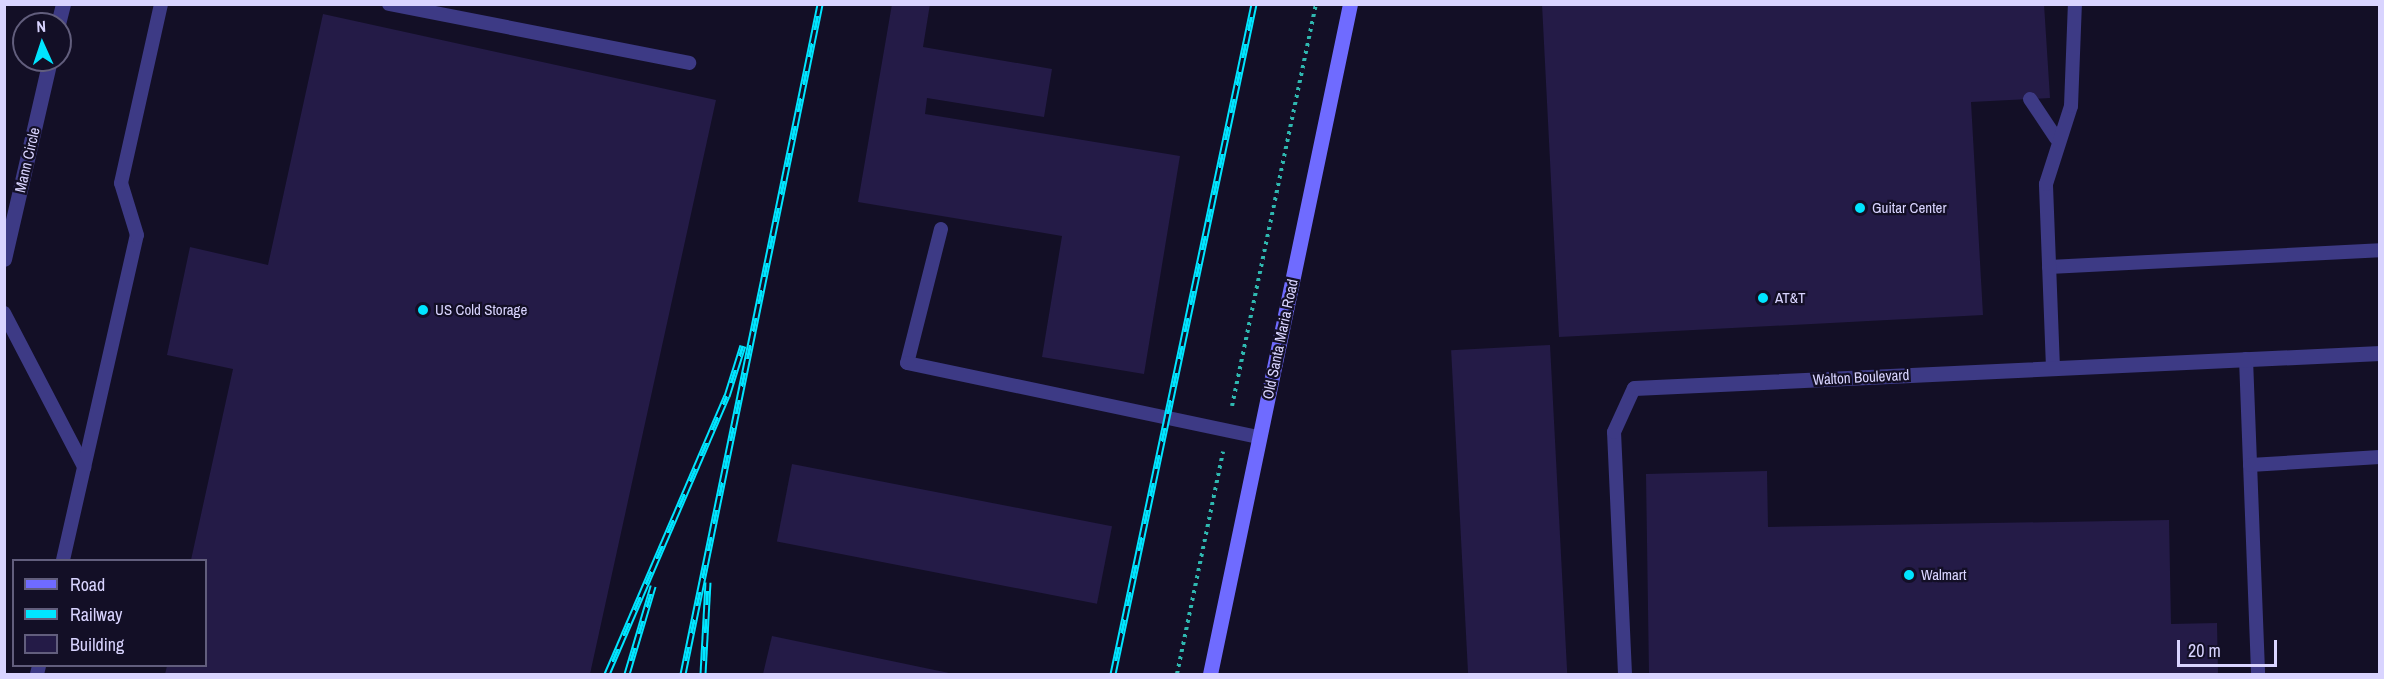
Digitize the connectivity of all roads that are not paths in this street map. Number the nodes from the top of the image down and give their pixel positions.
1 (161, 4) edge
2 (389, 4) edge
3 (1350, 4) edge
4 (2075, 4) edge
5 (688, 63) dead end
6 (47, 72) edge
7 (2030, 99) dead end
8 (2056, 138) junction
9 (941, 230) dead end
10 (2379, 250) edge
11 (4, 259) edge
12 (2049, 267) junction
13 (4, 313) edge
14 (2379, 353) edge
15 (2246, 359) junction
16 (2053, 368) junction
17 (1634, 388) joint
18 (1259, 437) junction
19 (2379, 457) edge
20 (2250, 465) junction
21 (84, 467) junction
22 (63, 559) edge
23 (1210, 675) edge
24 (1625, 675) edge
25 (2258, 675) edge

1 - 21 lane
2 - 5 lane
3 - 18 main road, Old Santa Maria Road
4 - 8 lane
6 - 11 street, Mann Circle
7 - 8 lane
8 - 12 lane
9 - 18 lane
10 - 12 lane
12 - 16 lane
13 - 21 lane
14 - 15 street, Walton Boulevard
15 - 16 street, Walton Boulevard
15 - 20 lane
16 - 17 street, Walton Boulevard
17 - 24 lane, Walton Boulevard
18 - 23 main road, Old Santa Maria Road
19 - 20 lane
20 - 25 lane
21 - 22 lane

